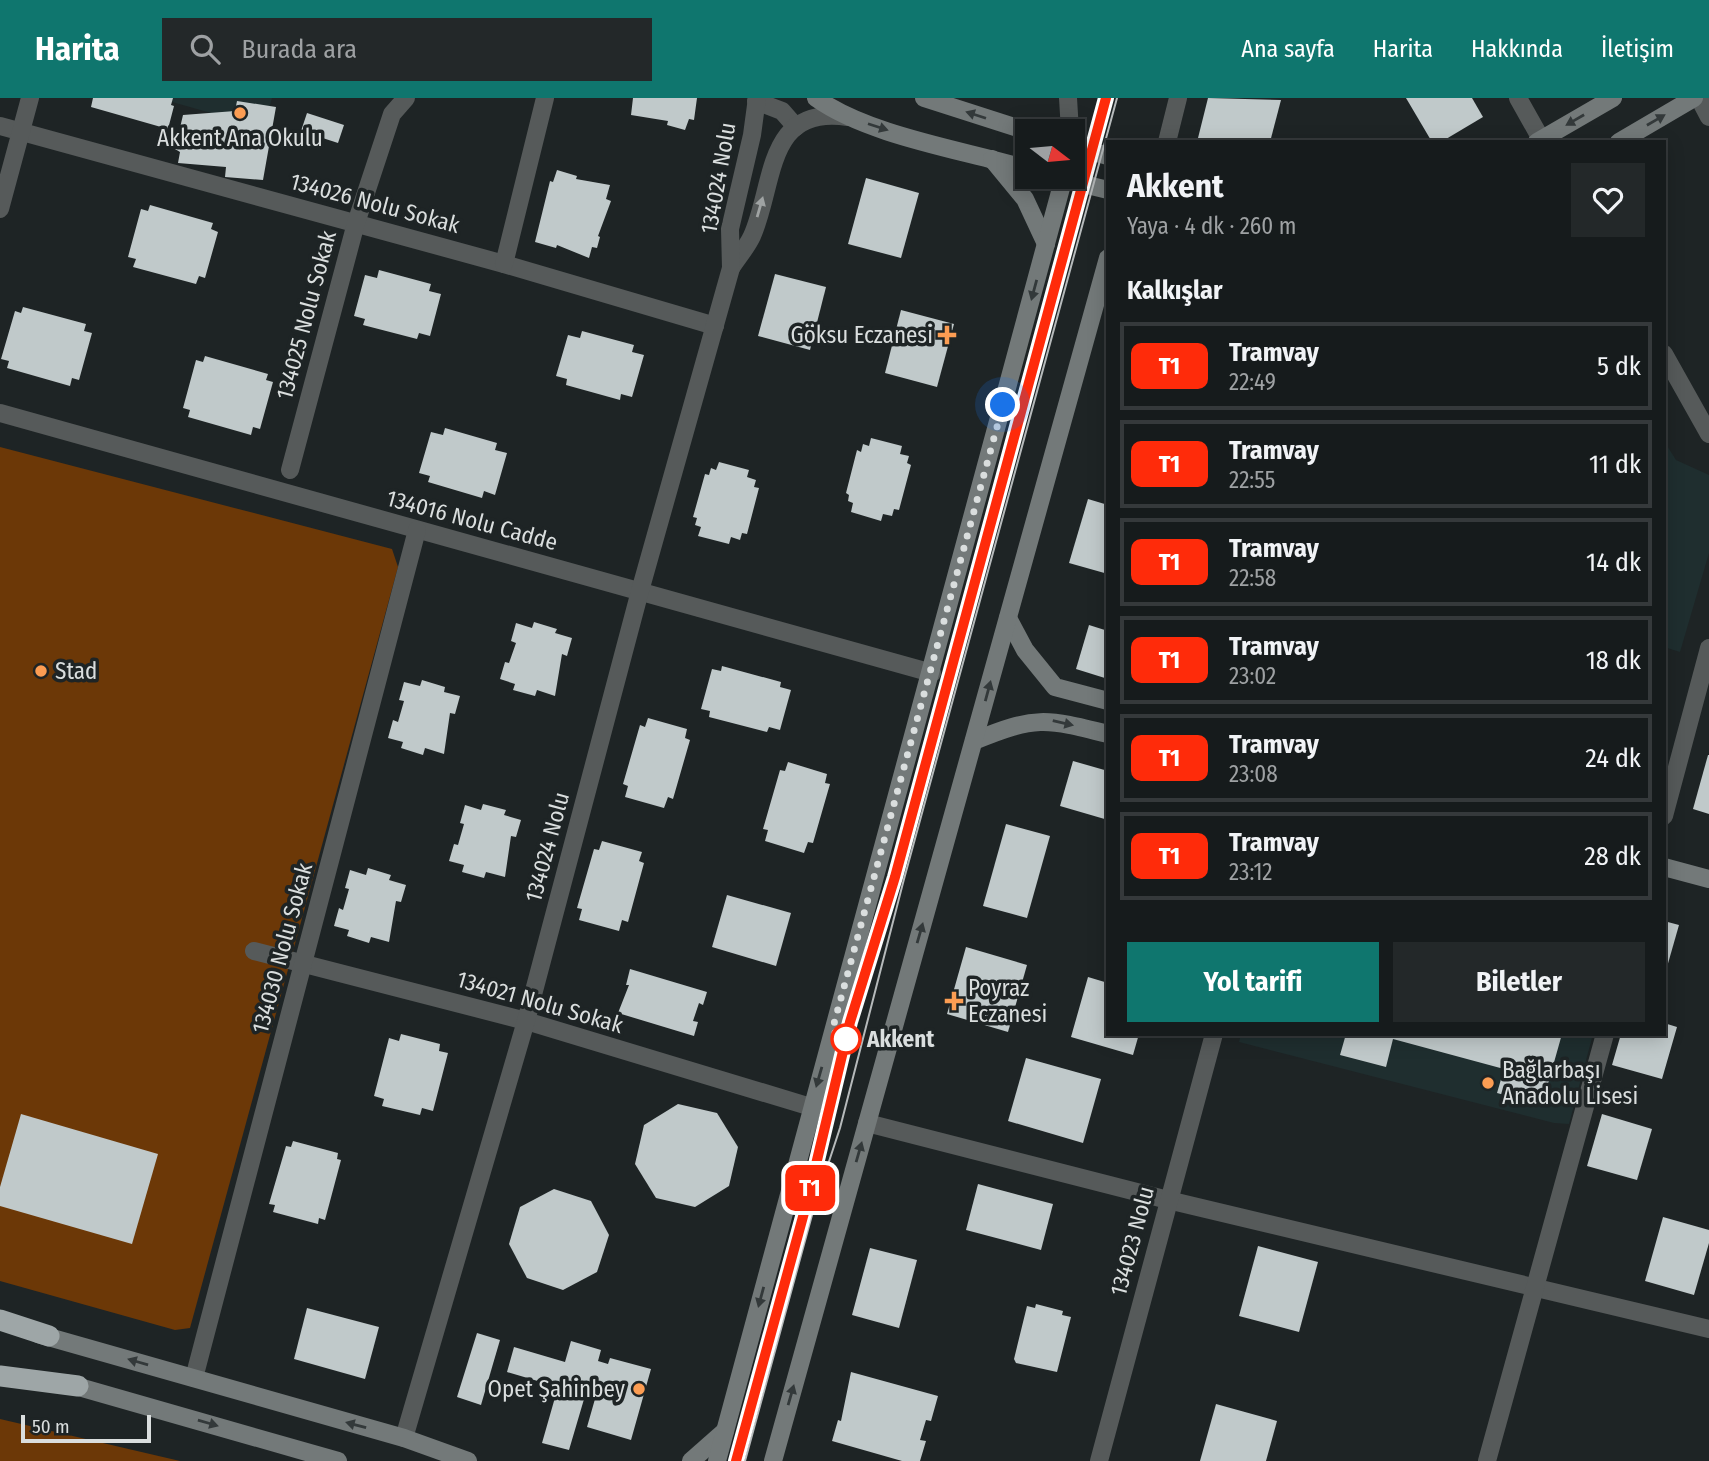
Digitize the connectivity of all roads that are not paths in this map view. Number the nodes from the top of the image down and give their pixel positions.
1 (30, 98) edge
2 (406, 98) edge
3 (545, 98) edge
4 (816, 98) edge
5 (924, 98) edge
6 (1068, 98) edge
7 (1178, 98) edge
8 (1518, 98) edge
9 (1613, 98) edge
10 (1696, 98) edge
11 (757, 100) edge
12 (848, 117) junction
13 (1709, 117) edge
14 (1069, 119) edge
15 (0, 126) edge
16 (796, 127) junction
17 (1015, 127) edge
18 (21, 132) junction
19 (1168, 140) edge
20 (1539, 140) edge
21 (1541, 140) edge
22 (1622, 140) edge
23 (1085, 149) edge
24 (1106, 155) edge
25 (992, 159) junction
26 (1015, 166) edge
27 (1085, 184) edge
28 (1058, 189) edge
29 (1106, 190) edge
30 (0, 209) edge
31 (356, 223) junction
32 (1046, 244) junction
33 (504, 264) junction
34 (1106, 267) edge
35 (731, 268) junction
36 (715, 326) junction
37 (1666, 358) edge
38 (0, 413) edge
39 (1709, 434) edge
40 (290, 470) dead end
41 (417, 530) junction
42 (640, 591) junction
43 (1008, 618) junction
44 (1709, 648) edge
45 (932, 674) junction
46 (1106, 700) edge
47 (1106, 734) edge
48 (974, 741) junction
49 (1666, 809) edge
50 (1666, 868) edge
51 (1709, 879) edge
52 (254, 951) dead end
53 (303, 964) junction
54 (526, 1021) junction
55 (1213, 1036) edge
56 (1604, 1036) edge
57 (811, 1107) junction
58 (867, 1123) junction
59 (1168, 1200) junction
60 (1535, 1285) junction
61 (0, 1322) edge
62 (1709, 1329) edge
63 (49, 1336) joint
64 (0, 1367) edge
65 (0, 1376) edge
66 (194, 1378) junction
67 (78, 1386) junction
68 (725, 1431) junction
69 (404, 1438) junction
70 (774, 1459) edge
71 (338, 1461) edge
72 (468, 1461) edge
73 (691, 1461) edge
74 (718, 1461) edge
75 (1099, 1461) edge
76 (1487, 1461) edge

1 - 18 street
2 - 31 street, 134025 Nolu Sokak
3 - 33 street
4 - 12 main road
17 -> 5 main road
6 - 14 street
7 - 19 street
8 - 20 street
9 -> 21 main road
10 - 13 street
22 -> 10 main road
11 - 16 street
11 - 35 street, 134024 Nolu
12 - 16 street
12 -> 25 main road
15 - 18 street, 134026 Nolu Sokak
35 -> 16 street, 134024 Nolu
18 - 30 street
18 - 31 street, 134026 Nolu Sokak
23 - 24 main road
25 - 26 main road
25 - 32 main road
27 - 29 main road
28 - 32 main road
31 - 33 street, 134026 Nolu Sokak
31 - 40 street, 134025 Nolu Sokak
32 -> 45 main road
33 - 36 street, 134026 Nolu Sokak
34 - 43 main road
35 - 36 street, 134024 Nolu
36 - 42 street, 134024 Nolu
37 - 39 street
38 - 41 street, 134016 Nolu Cadde
41 - 42 street, 134016 Nolu Cadde
41 - 53 street, 134030 Nolu Sokak
42 - 45 street, 134016 Nolu Cadde
42 - 54 street, 134024 Nolu
43 - 46 main road
48 -> 43 main road
44 - 49 street
45 -> 57 main road
48 -> 47 main road
58 -> 48 main road
50 - 51 main road
52 - 53 street, 134021 Nolu Sokak
53 - 54 street, 134021 Nolu Sokak
53 - 66 street, 134030 Nolu Sokak
54 - 57 street, 134021 Nolu Sokak
54 - 69 street, 134024 Nolu
55 - 59 street, 134023 Nolu
56 - 60 street
57 -> 68 main road
58 - 59 street
70 -> 58 main road
59 - 60 street
59 - 75 street, 134023 Nolu
60 - 62 street
60 - 76 street
61 - 63 highway
66 -> 63 main road
64 - 67 main road
65 - 67 highway
69 -> 66 main road
67 -> 71 main road
68 - 73 main road
68 - 74 main road
69 - 72 main road

